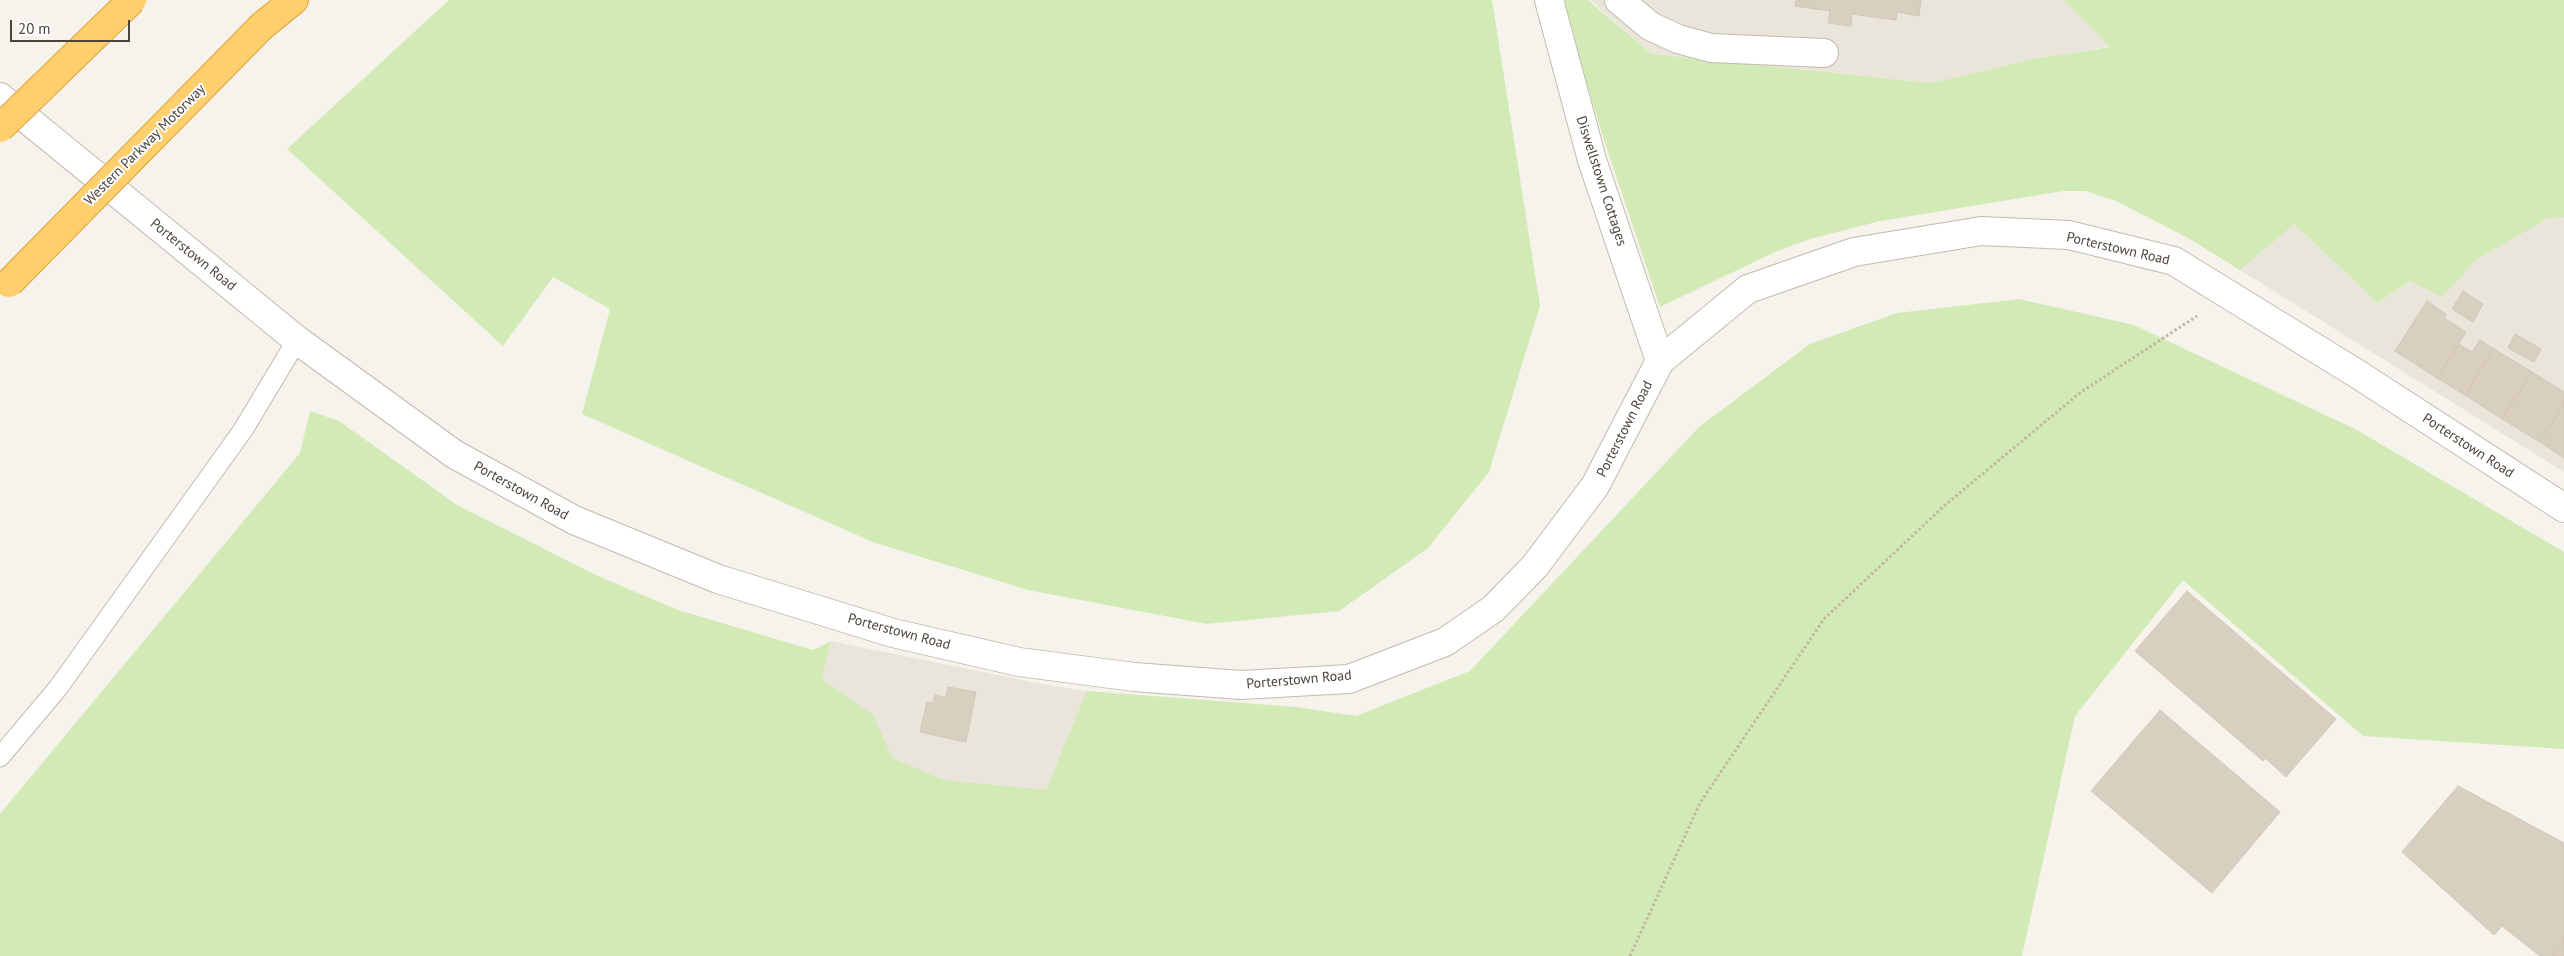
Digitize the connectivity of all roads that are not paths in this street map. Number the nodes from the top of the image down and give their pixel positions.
1 (132, 0) edge
2 (294, 0) edge
3 (1549, 0) edge
4 (1619, 0) edge
5 (1824, 53) dead end
6 (0, 97) edge
7 (0, 128) edge
8 (5, 288) edge
9 (297, 340) junction
10 (1660, 361) junction
11 (2564, 508) edge
12 (0, 757) edge

1 - 7 highway, bridge
2 - 8 highway, Western Parkway Motorway, bridge
3 - 10 street, Diswellstown Cottages
4 - 5 street
6 - 9 street, Porterstown Road
9 - 10 street, Porterstown Road
9 - 12 lane
10 - 11 street, Porterstown Road

